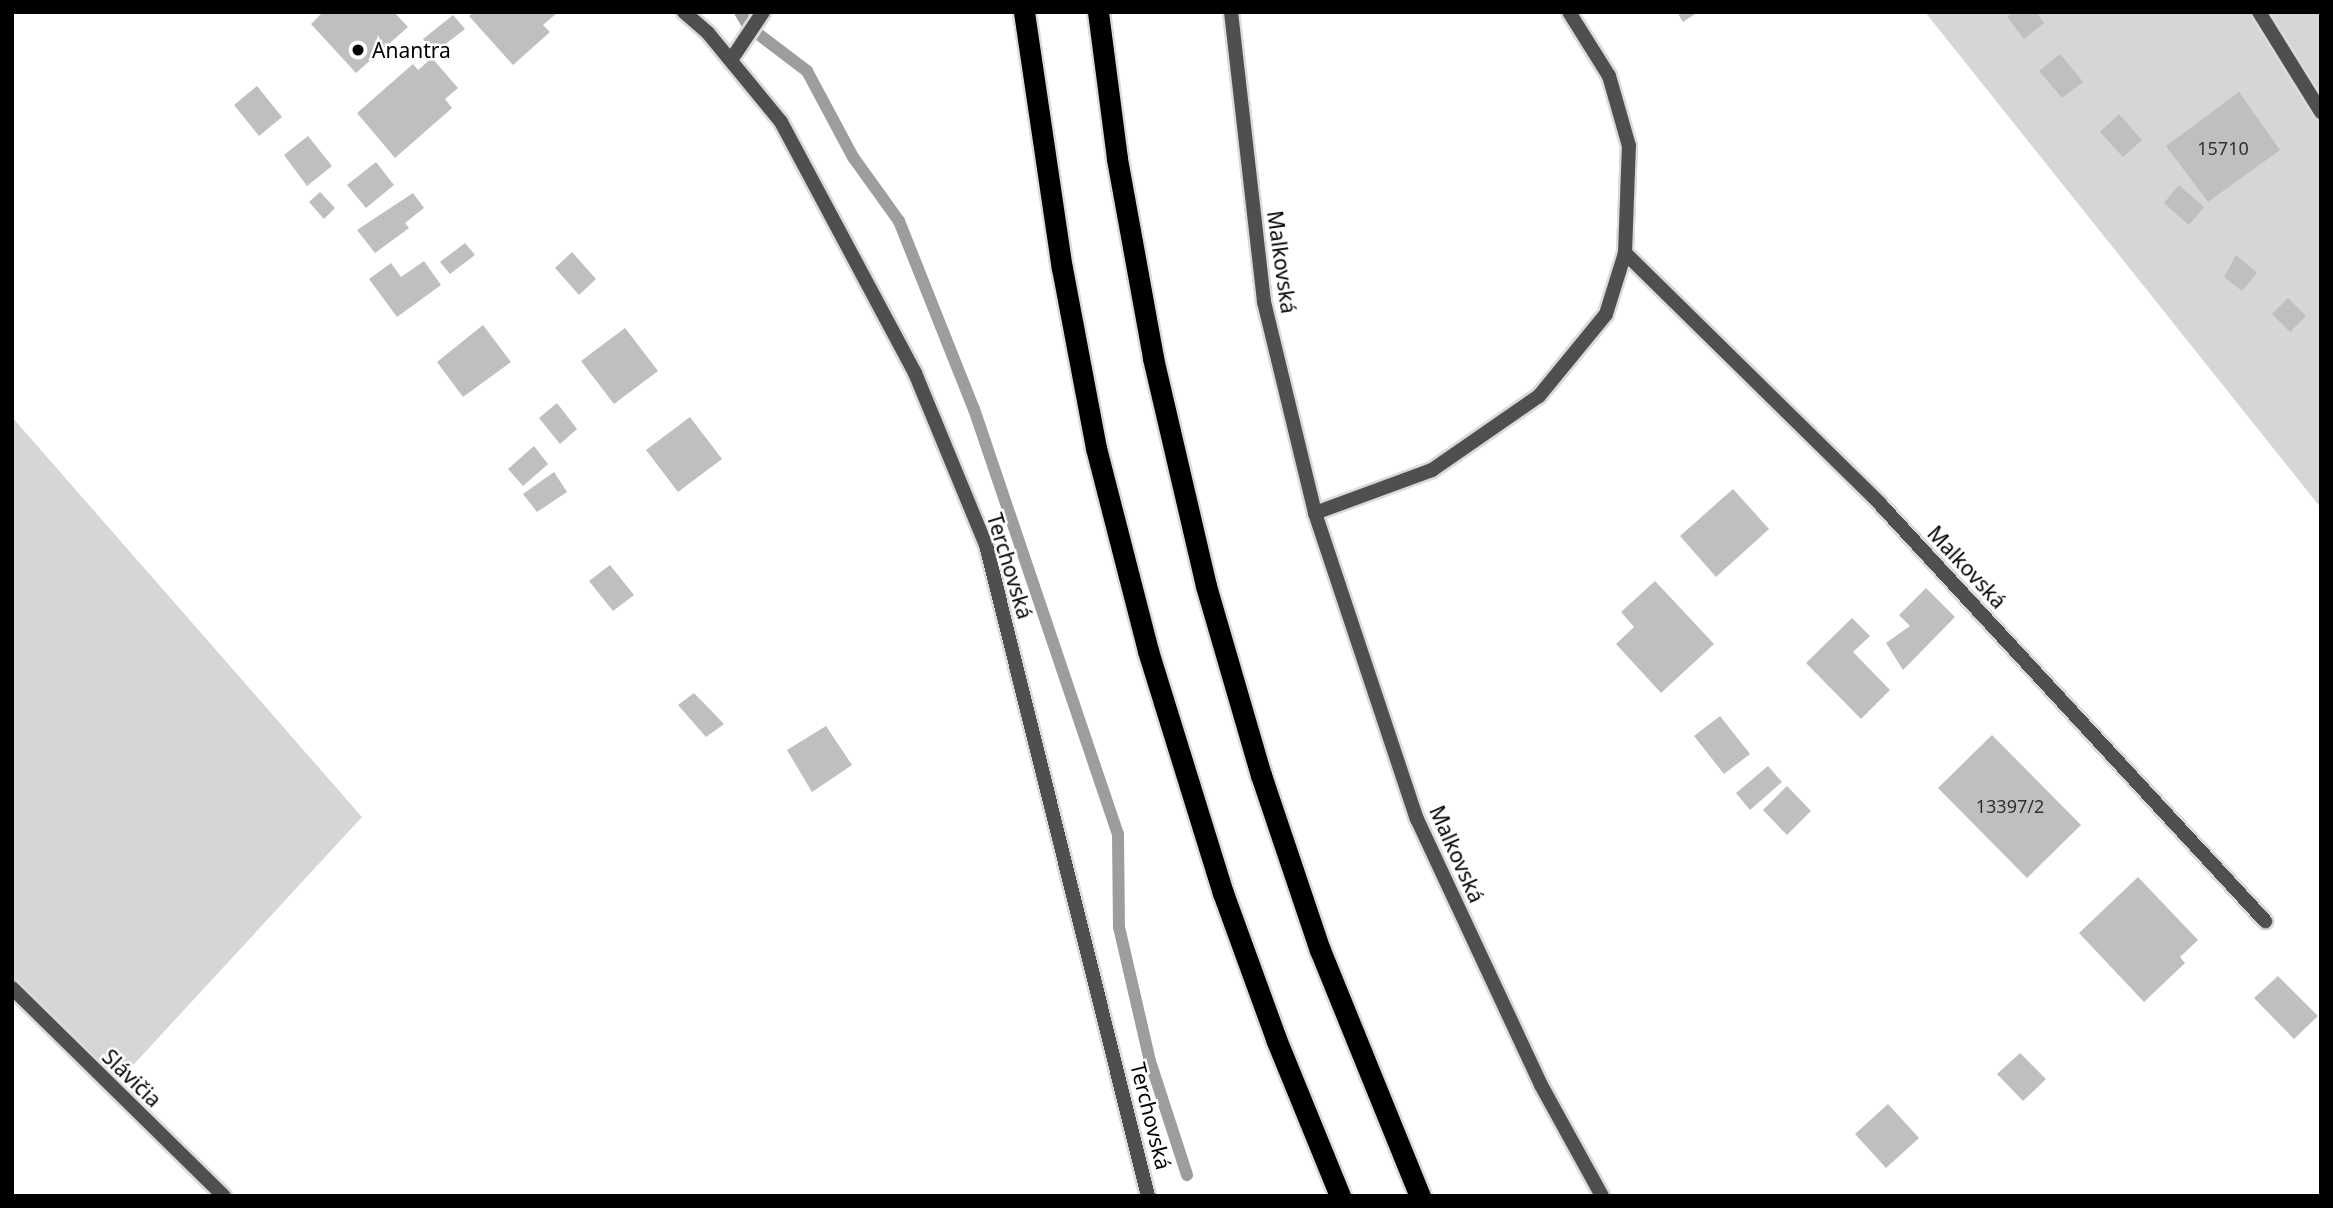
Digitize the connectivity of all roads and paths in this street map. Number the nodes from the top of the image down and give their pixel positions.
1 (684, 12) edge
2 (1024, 12) edge
3 (1098, 12) edge
4 (1231, 12) edge
5 (1569, 12) edge
6 (2259, 12) edge
7 (760, 17) edge
8 (731, 60) junction
9 (2321, 112) edge
10 (1625, 253) junction
11 (1315, 513) junction
12 (2265, 921) dead end
13 (12, 988) edge
14 (1399, 1149) junction
15 (224, 1196) edge
16 (1148, 1196) edge
17 (1340, 1196) edge
18 (1420, 1196) edge
19 (1432, 1196) edge
20 (1602, 1196) edge

1 - 8 street, Terchovská
2 - 17 highway
3 - 14 highway
4 - 11 street, Malkovská
5 - 10 street
6 - 9 street
7 - 8 street
8 - 16 street, Terchovská
10 - 11 street
10 - 12 street, Malkovská
11 - 20 street, Malkovská
13 - 15 street, Slávičia
14 - 18 highway
14 - 19 highway

